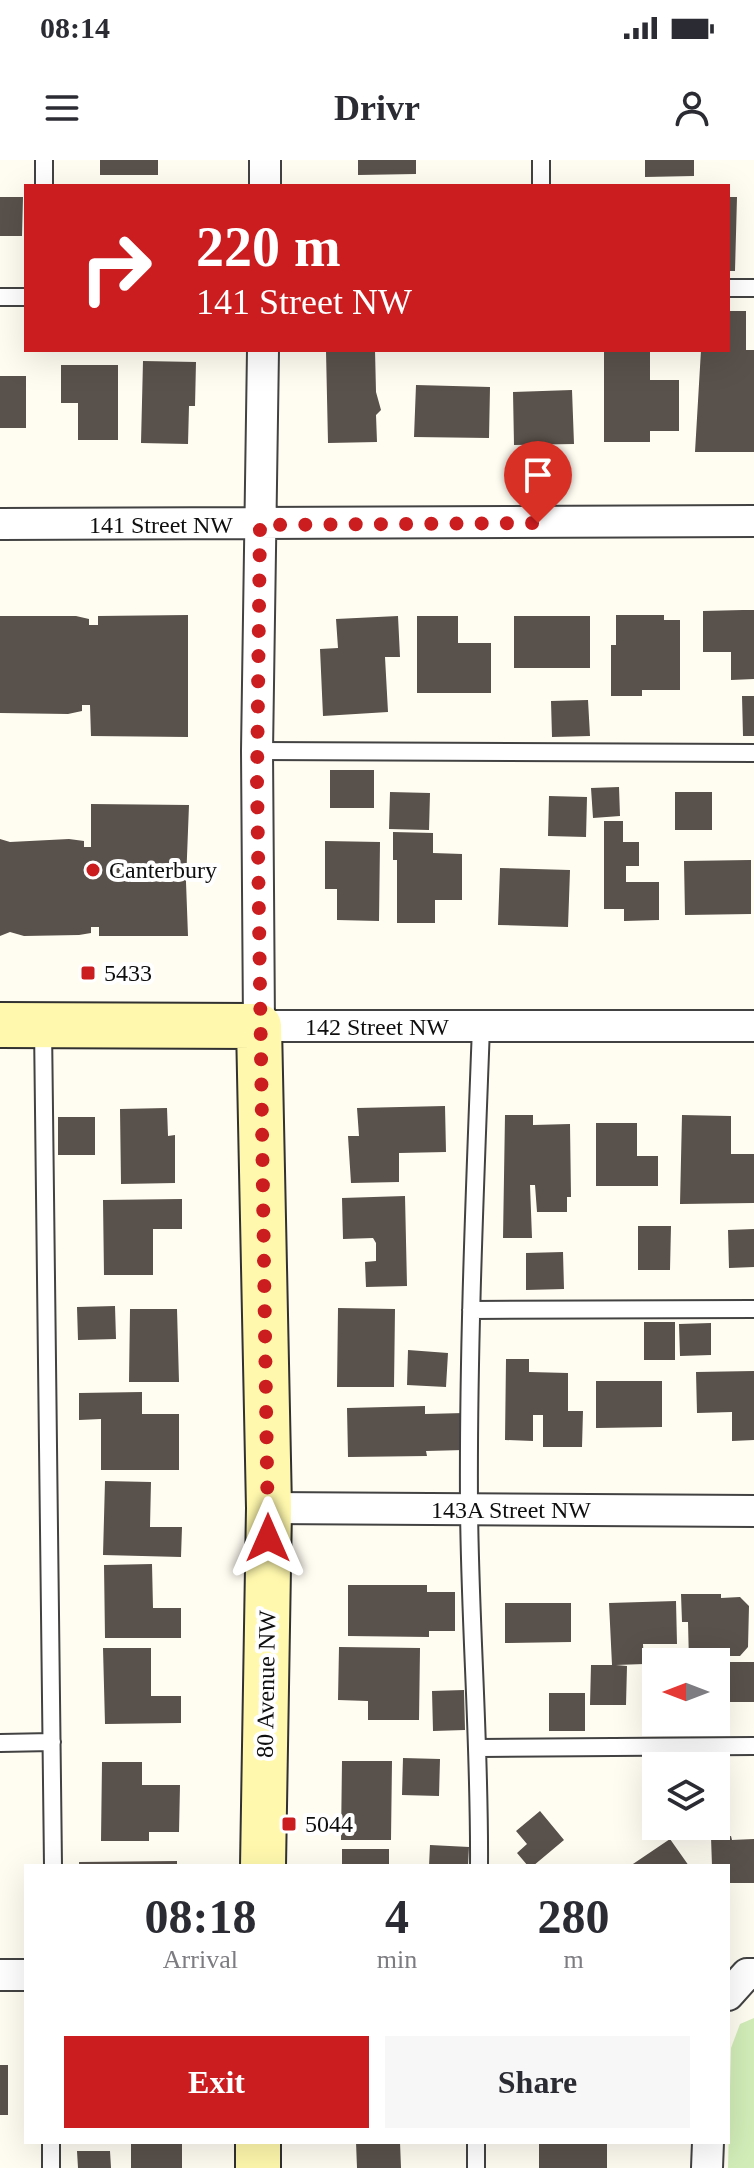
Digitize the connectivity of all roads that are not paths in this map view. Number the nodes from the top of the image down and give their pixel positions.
1 (44, 160) edge
2 (265, 160) edge
3 (541, 160) edge
4 (44, 184) edge
5 (265, 184) edge
6 (541, 184) edge
7 (730, 288) edge
8 (754, 288) edge
9 (0, 297) edge
10 (24, 297) edge
11 (263, 352) edge
12 (754, 521) edge
13 (0, 524) edge
14 (260, 525) junction
15 (257, 751) junction
16 (754, 753) edge
17 (0, 1025) edge
18 (43, 1025) junction
19 (259, 1026) junction
20 (754, 1026) edge
21 (481, 1027) junction
22 (754, 1309) edge
23 (471, 1310) junction
24 (269, 1508) junction
25 (469, 1510) junction
26 (754, 1511) edge
27 (52, 1742) junction
28 (0, 1743) edge
29 (754, 1746) edge
30 (480, 1748) junction
31 (53, 1864) edge
32 (263, 1864) edge
33 (479, 1864) edge
34 (0, 1975) edge
35 (24, 1975) edge
36 (51, 2144) edge
37 (258, 2144) edge
38 (476, 2144) edge
39 (708, 2144) edge
40 (51, 2168) edge
41 (258, 2168) edge
42 (476, 2168) edge
43 (707, 2168) edge

1 - 4 lane
2 - 5 street
3 - 6 lane
7 - 8 lane
9 - 10 lane
11 - 14 street, 80 Avenue NW
12 - 14 street, 141 Street NW
13 - 14 street, 141 Street NW
14 - 15 street, 80 Avenue NW
15 - 16 lane
15 - 19 street, 80 Avenue NW
17 - 18 street, 142 Street NW
18 - 19 street, 142 Street NW
18 - 27 lane
19 - 21 street, 142 Street NW
19 - 24 street, 80 Avenue NW
20 - 21 street, 142 Street NW
21 - 23 lane
22 - 23 lane
23 - 25 lane
24 - 25 street, 143A Street NW
24 - 32 street, 80 Avenue NW
25 - 26 street, 143A Street NW
25 - 30 lane
27 - 28 lane
27 - 31 lane
29 - 30 lane
30 - 33 lane
34 - 35 street
36 - 40 lane
37 - 41 street
38 - 42 lane
39 - 43 street

